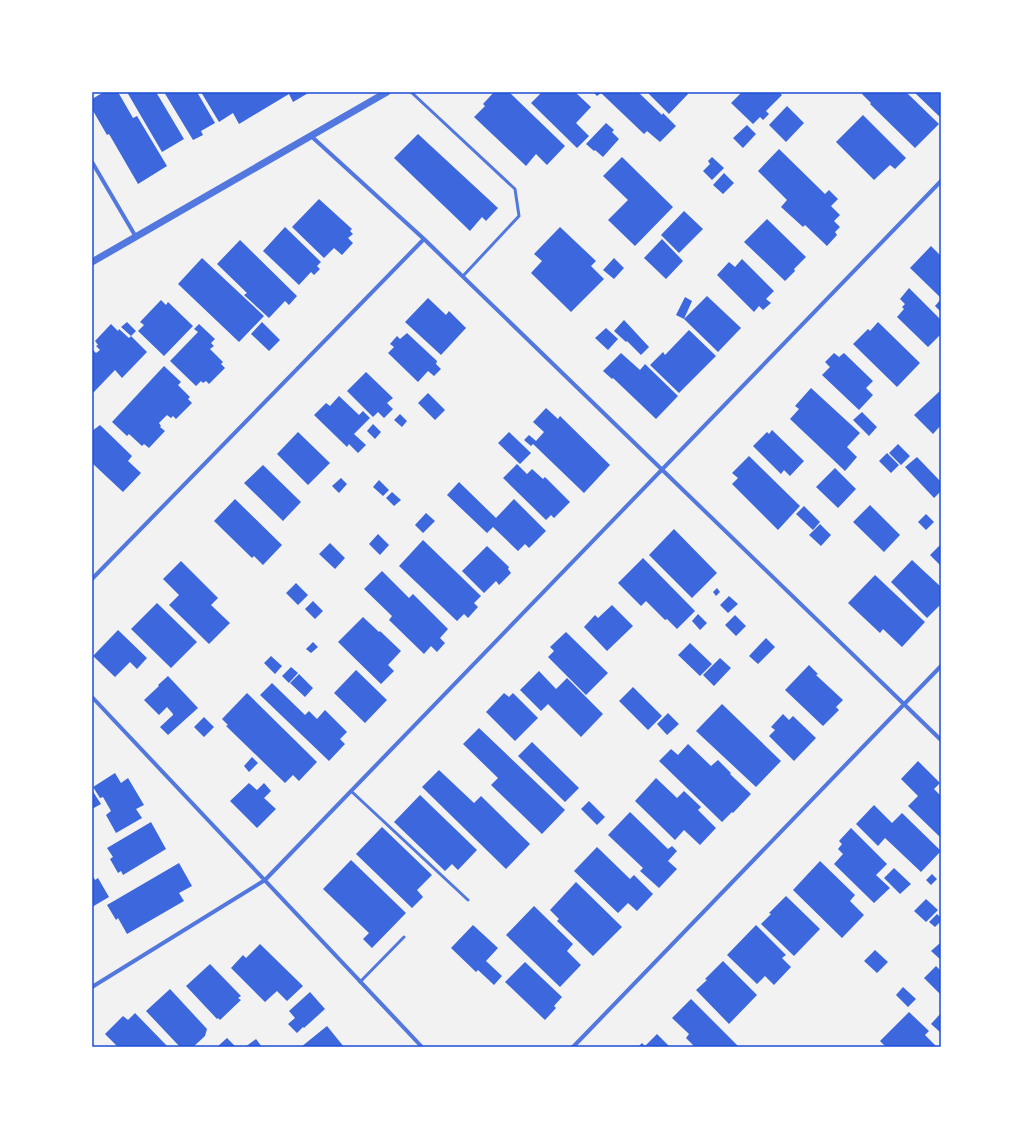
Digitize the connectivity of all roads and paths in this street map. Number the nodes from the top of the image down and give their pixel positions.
1 (386, 92) edge
2 (411, 92) edge
3 (311, 136) junction
4 (92, 162) edge
5 (941, 181) edge
6 (136, 237) junction
7 (424, 239) junction
8 (92, 262) edge
9 (463, 276) junction
10 (662, 469) junction
11 (92, 579) edge
12 (941, 666) edge
13 (92, 697) edge
14 (904, 704) junction
15 (941, 740) edge
16 (351, 791) junction
17 (265, 880) junction
18 (468, 900) dead end
19 (404, 938) dead end
20 (360, 982) junction
21 (92, 987) edge
22 (422, 1047) edge
23 (573, 1047) edge

1 - 3 street
2 - 9 lane
3 - 6 street
3 - 7 street
4 - 6 street
5 - 10 street
6 - 8 street
7 - 9 street
7 - 11 street
9 - 10 street
10 - 14 street
10 - 16 street
12 - 14 street
13 - 17 street
14 - 15 street
14 - 23 street
16 - 17 street
16 - 18 lane
17 - 20 street
17 - 21 street
19 - 20 lane
20 - 22 street

